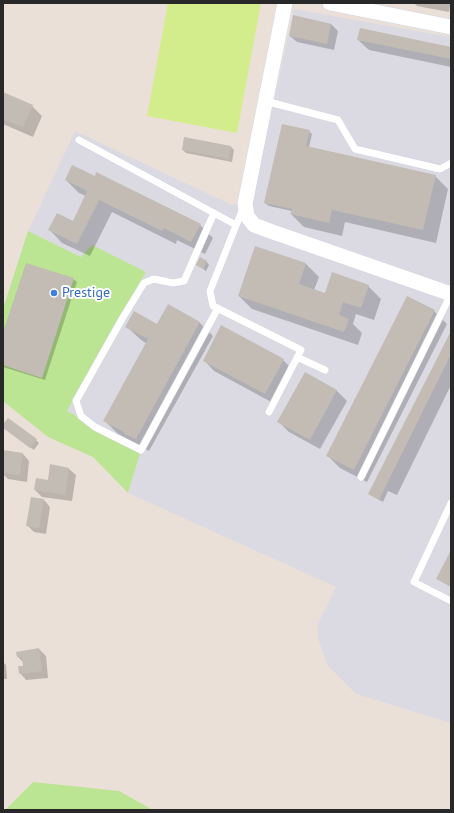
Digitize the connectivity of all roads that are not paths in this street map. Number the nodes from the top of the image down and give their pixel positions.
1 (285, 3) edge
2 (330, 3) edge
3 (451, 27) edge
4 (265, 101) junction
5 (79, 140) dead end
6 (451, 163) edge
7 (245, 204) junction
8 (214, 213) junction
9 (236, 225) junction
10 (451, 294) edge
11 (218, 308) junction
12 (297, 358) junction
13 (325, 370) dead end
14 (269, 412) dead end
15 (361, 477) dead end
16 (451, 503) edge
17 (451, 601) edge

1 - 4 street
2 - 3 street
4 - 6 lane
4 - 7 street
5 - 8 lane
7 - 9 lane
7 - 10 street
8 - 9 lane
8 - 11 lane
9 - 11 lane
10 - 15 lane
11 - 12 lane
12 - 13 lane
12 - 14 lane
16 - 17 lane

